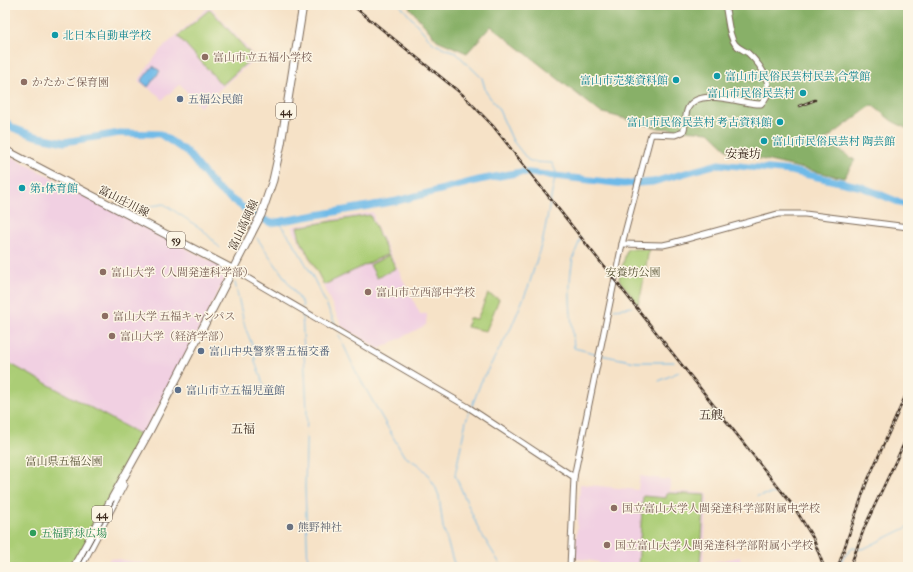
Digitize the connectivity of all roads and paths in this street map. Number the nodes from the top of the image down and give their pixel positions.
1 (303, 5) edge
2 (725, 5) edge
3 (5, 150) edge
4 (908, 227) edge
5 (622, 244) junction
6 (234, 270) junction
7 (133, 461) junction
8 (574, 476) junction
9 (74, 567) edge
10 (80, 567) edge
11 (570, 567) edge

1 - 6 main road, 富山高岡線 / 44
2 - 5 street
3 - 6 main road, 富山庄川線 / 59
4 - 5 street
5 - 8 street
6 - 7 main road, 富山高岡線 / 44
6 - 8 street
7 - 9 main road, 44
7 - 10 main road, 44
8 - 11 street

